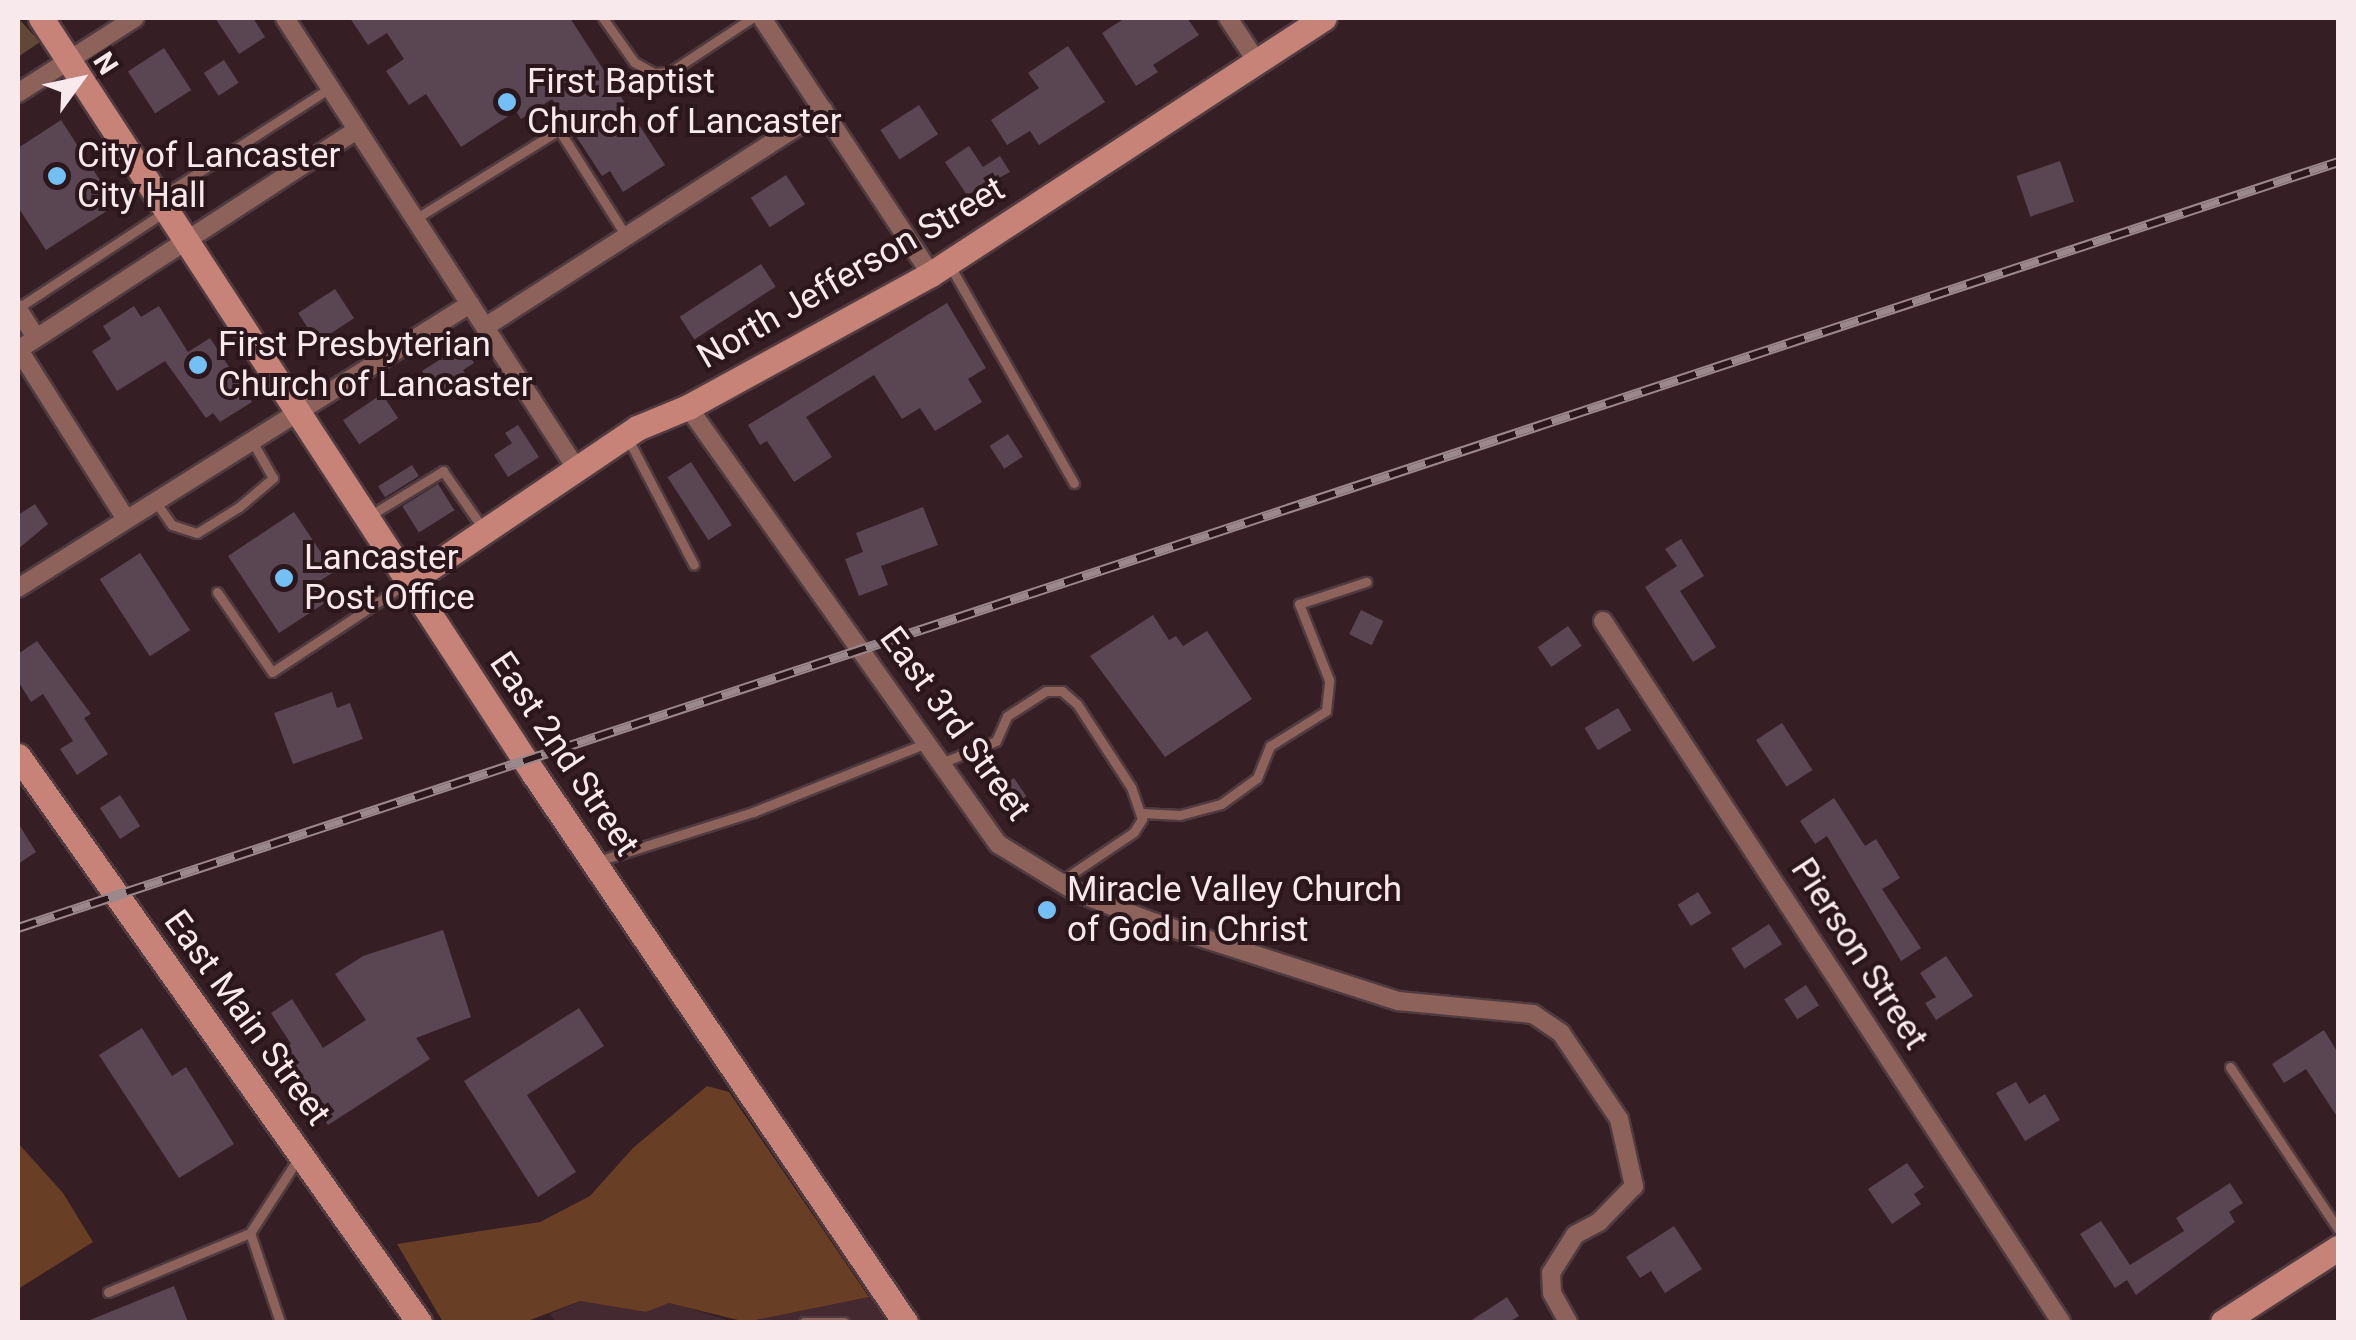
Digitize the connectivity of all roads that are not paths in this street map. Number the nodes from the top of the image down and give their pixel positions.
1 (41, 18) edge
2 (135, 18) edge
3 (284, 18) edge
4 (603, 18) edge
5 (752, 18) edge
6 (762, 18) edge
7 (1228, 18) edge
8 (1324, 18) edge
9 (69, 60) junction
10 (1257, 62) junction
11 (330, 88) junction
12 (18, 93) edge
13 (823, 110) junction
14 (357, 130) junction
15 (163, 204) junction
16 (415, 219) junction
17 (626, 236) junction
18 (186, 241) junction
19 (940, 269) junction
20 (470, 304) junction
21 (18, 308) edge
22 (485, 327) junction
23 (36, 338) junction
24 (18, 350) edge
25 (688, 407) junction
26 (298, 413) junction
27 (626, 435) junction
28 (252, 441) junction
29 (576, 468) junction
30 (1074, 483) dead end
31 (155, 501) junction
32 (366, 517) junction
33 (126, 519) junction
34 (484, 530) junction
35 (694, 565) dead end
36 (409, 582) junction
37 (1366, 582) dead end
38 (18, 588) edge
39 (217, 592) dead end
40 (1603, 621) dead end
41 (926, 743) junction
42 (18, 756) edge
43 (941, 764) junction
44 (1142, 813) junction
45 (594, 863) junction
46 (1059, 883) junction
47 (2230, 1067) dead end
48 (302, 1153) junction
49 (2338, 1229) edge
50 (250, 1233) junction
51 (2338, 1248) edge
52 (108, 1292) dead end
53 (280, 1322) edge
54 (419, 1322) edge
55 (804, 1322) edge
56 (844, 1322) edge
57 (904, 1322) edge
58 (1568, 1322) edge
59 (2061, 1322) edge
60 (2223, 1322) edge

1 - 9 street, East 2nd Street
2 - 9 street
3 - 11 street
4 - 5 lane
6 - 13 street
7 - 10 street
8 - 10 street, North Jefferson Street
9 - 12 street
9 - 15 street, East 2nd Street
10 - 19 street, North Jefferson Street
11 - 14 street
11 - 15 lane
13 - 17 street
13 - 19 street
14 - 16 street
14 - 18 street
15 - 18 street, East 2nd Street
15 - 21 lane
16 - 17 lane
16 - 20 street
17 - 22 street
18 - 23 street
18 - 26 street, East 2nd Street
19 - 25 street, North Jefferson Street
19 - 30 lane
20 - 22 street
20 - 26 street
21 - 23 street
22 - 29 street
23 - 24 street
24 - 33 street
25 - 27 street, North Jefferson Street
25 - 41 street, East 3rd Street
26 - 28 street
26 - 32 street, East 2nd Street
27 - 29 street, North Jefferson Street
27 - 35 lane
28 - 31 street
28 - 31 lane
29 - 34 street, North Jefferson Street
31 - 33 street
32 - 34 lane
32 - 36 street, East 2nd Street
33 - 38 street
34 - 36 street, North Jefferson Street
36 - 39 lane
36 - 45 street, East 2nd Street
37 - 44 lane
40 - 59 street, Pierson Street
41 - 43 street, East 3rd Street
41 - 45 lane
42 - 48 street, East Main Street
43 - 44 lane
43 - 46 street, East 3rd Street
44 - 46 lane
45 - 57 street, East 2nd Street
46 - 58 street, East 3rd Street
47 - 49 lane
48 - 50 lane
48 - 54 street, East Main Street
50 - 52 lane
50 - 53 lane
51 - 60 street
55 - 56 lane

